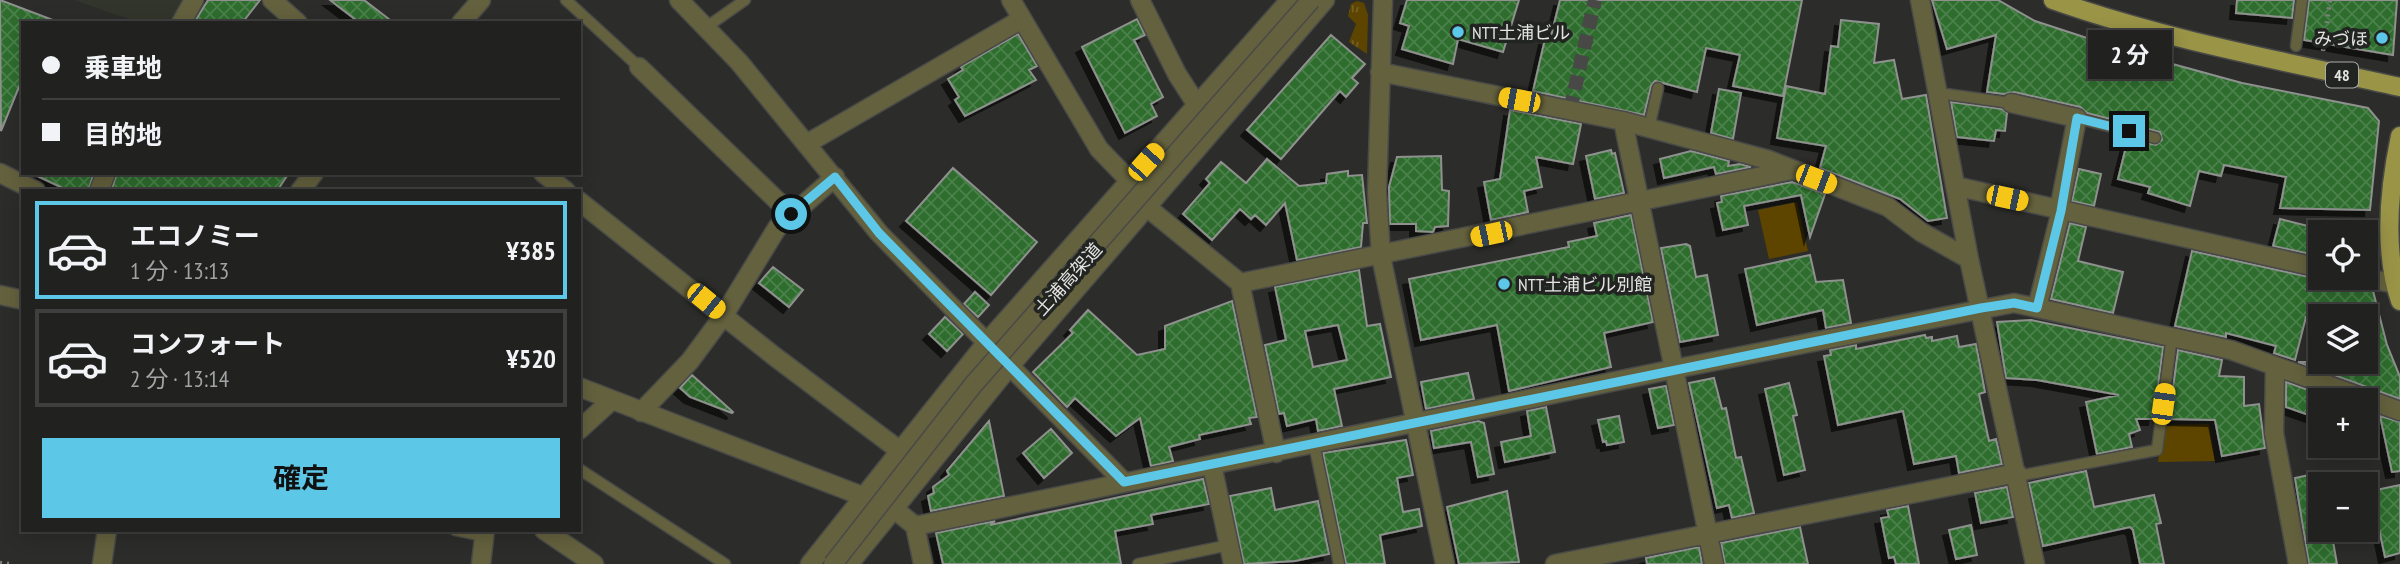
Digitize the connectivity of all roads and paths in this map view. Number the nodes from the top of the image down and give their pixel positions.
1 (194, 0) edge
2 (272, 0) edge
3 (481, 0) edge
4 (566, 0) edge
5 (680, 0) edge
6 (745, 0) edge
7 (1011, 0) edge
8 (1140, 0) edge
9 (1290, 0) edge
10 (1311, 0) edge
11 (1325, 0) edge
12 (1383, 0) edge
13 (1920, 0) edge
14 (2053, 0) edge
15 (2302, 0) edge
16 (2330, 0) edge
17 (1022, 19) junction
18 (182, 21) edge
19 (296, 21) edge
20 (463, 21) edge
21 (708, 26) junction
22 (2296, 46) dead end
23 (2322, 51) dead end
24 (639, 67) joint
25 (1380, 72) junction
26 (2400, 87) edge
27 (1658, 88) dead end
28 (1938, 93) junction
29 (2011, 103) joint
30 (1197, 105) junction
31 (2077, 118) junction
32 (1623, 121) junction
33 (1649, 128) junction
34 (2400, 136) edge
35 (2155, 138) dead end
36 (808, 143) junction
37 (1792, 170) junction
38 (0, 173) edge
39 (312, 175) edge
40 (546, 175) edge
41 (835, 177) junction
42 (1130, 181) junction
43 (1955, 186) junction
44 (32, 189) edge
45 (302, 189) edge
46 (563, 189) edge
47 (581, 203) edge
48 (1640, 203) junction
49 (1148, 208) junction
50 (2060, 210) junction
51 (791, 214) junction
52 (1381, 256) junction
53 (1969, 259) junction
54 (2308, 265) edge
55 (1240, 283) junction
56 (2378, 283) edge
57 (2398, 292) edge
58 (0, 295) edge
59 (21, 300) edge
60 (1981, 308) junction
61 (2037, 308) junction
62 (724, 315) junction
63 (2172, 336) junction
64 (987, 342) junction
65 (2275, 366) junction
66 (1009, 367) junction
67 (1674, 369) junction
68 (581, 388) edge
69 (612, 400) junction
70 (2400, 411) edge
71 (641, 412) junction
72 (1416, 423) junction
73 (581, 429) edge
74 (1314, 444) junction
75 (899, 450) junction
76 (1276, 453) junction
77 (1212, 465) junction
78 (581, 470) edge
79 (2017, 475) junction
80 (1124, 482) junction
81 (862, 496) junction
82 (893, 508) junction
83 (915, 526) junction
84 (107, 532) edge
85 (547, 532) edge
86 (484, 533) edge
87 (1707, 533) junction
88 (1229, 545) junction
89 (0, 564) edge
90 (9, 564) edge
91 (102, 564) edge
92 (481, 564) edge
93 (594, 564) edge
94 (725, 564) edge
95 (810, 564) edge
96 (833, 564) edge
97 (849, 564) edge
98 (923, 564) edge
99 (1138, 564) edge
100 (1233, 564) edge
101 (1339, 564) edge
102 (1445, 564) edge
103 (1555, 564) edge
104 (1714, 564) edge
105 (2035, 564) edge
106 (2298, 564) edge

1 - 18 street
2 - 19 street
3 - 20 street
4 - 24 lane
5 - 21 street
6 - 21 lane
7 - 17 street
8 - 30 street
9 - 30 street
10 - 96 street, 土浦高架道, bridge
11 - 49 street
12 - 25 street
13 - 28 street
14 - 26 main road, 48
15 - 22 lane
16 - 23 path
17 - 36 street
17 - 42 street
21 - 36 street
24 - 51 street
25 - 32 street
25 - 52 street
27 - 33 lane
28 - 29 lane
28 - 43 street
29 - 31 street
30 - 42 street
31 - 35 lane
31 - 50 street
32 - 33 street
32 - 48 street
33 - 37 street
34 - 57 main road
36 - 41 street
37 - 48 street
37 - 53 street
38 - 44 street
39 - 45 street
40 - 46 street
41 - 51 street
41 - 64 street
42 - 49 street
42 - 64 street
43 - 50 street
43 - 53 street
47 - 62 street
48 - 52 street
48 - 67 street
49 - 55 street
49 - 66 street
50 - 54 street
50 - 61 street
51 - 62 street
52 - 55 street
52 - 72 street
53 - 60 street
55 - 76 street
56 - 57 street
58 - 59 street
60 - 61 street
60 - 67 street
60 - 79 street
61 - 63 street
62 - 71 street
62 - 75 street
63 - 65 street
63 - 79 lane
64 - 66 street
64 - 75 street
65 - 70 street
65 - 106 street
66 - 80 street
66 - 82 street
67 - 72 street
67 - 87 street
68 - 69 street
69 - 71 street
69 - 73 street
71 - 81 street
72 - 74 street
72 - 102 street
74 - 76 street
74 - 101 lane
75 - 81 street
76 - 77 street
77 - 80 street
77 - 88 street
78 - 94 lane
79 - 87 street
79 - 105 street
80 - 83 street
81 - 82 street
81 - 95 street
82 - 83 street
82 - 97 street
83 - 98 street
84 - 91 street
85 - 93 street
86 - 92 street
87 - 103 street
87 - 104 street
88 - 99 lane
88 - 100 street
89 - 90 path

